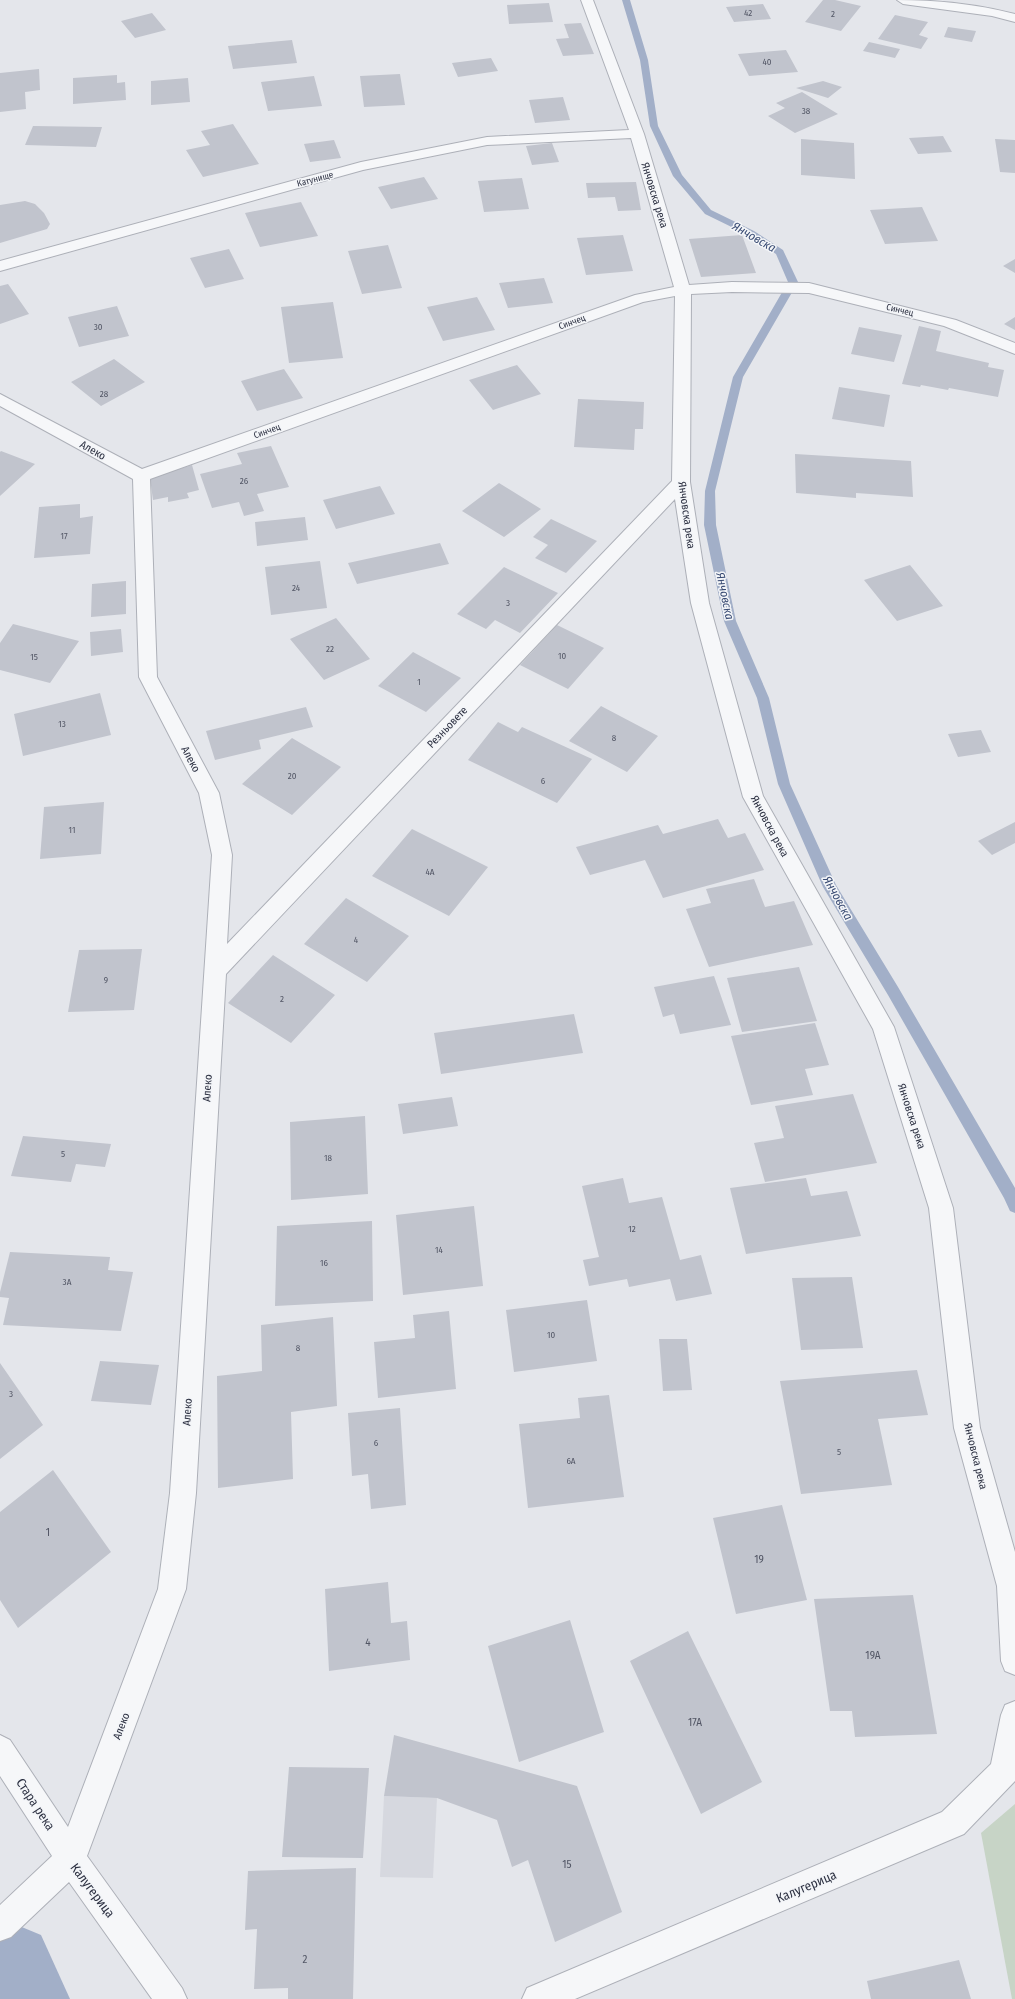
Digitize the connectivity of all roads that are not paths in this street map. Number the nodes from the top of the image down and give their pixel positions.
1 (587, 0) edge
2 (903, 0) edge
3 (1015, 18) edge
4 (637, 134) junction
5 (0, 266) edge
6 (683, 290) junction
7 (1015, 349) edge
8 (3, 404) edge
9 (141, 476) junction
10 (681, 482) junction
11 (214, 972) junction
12 (1013, 1586) edge
13 (1015, 1661) edge
14 (1015, 1715) edge
15 (0, 1750) edge
16 (71, 1858) junction
17 (0, 1926) edge
18 (171, 1999) edge
19 (538, 1999) edge

1 - 4 street, Янчовска река
2 - 3 street
4 - 5 street, Катунище
4 - 6 street, Янчовска река
6 - 7 street, Синчец
6 - 9 street, Синчец
6 - 10 street, Янчовска река
8 - 9 street, Алеко
9 - 11 street, Алеко
10 - 11 street, Резньовете
10 - 12 street, Янчовска река
11 - 16 street, Алеко
12 - 13 street
14 - 19 street, Калугерица
15 - 16 street, Стара река
16 - 17 street, Калугерица
16 - 18 street, Калугерица

